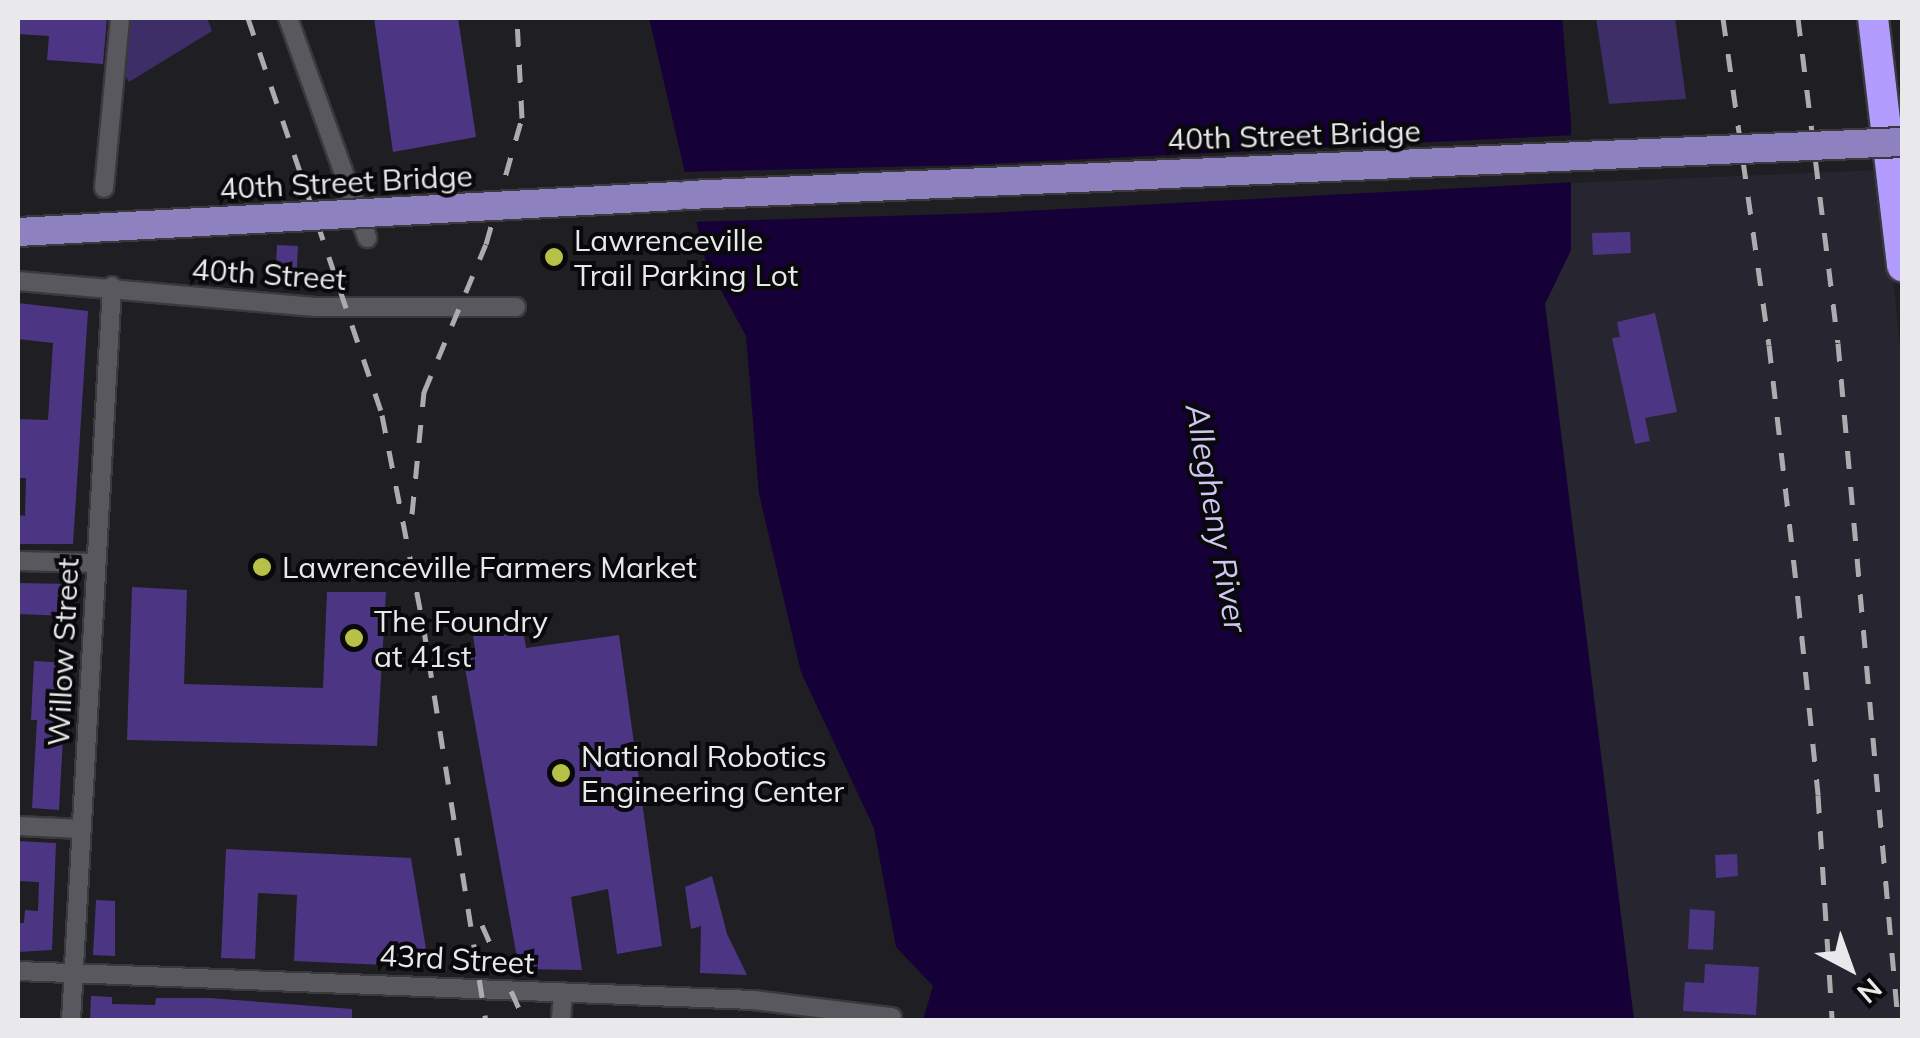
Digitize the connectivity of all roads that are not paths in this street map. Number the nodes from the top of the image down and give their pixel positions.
1 (120, 18) edge
2 (288, 18) edge
3 (1873, 18) edge
4 (1902, 142) edge
5 (104, 188) dead end
6 (18, 232) edge
7 (366, 238) dead end
8 (1902, 266) edge
9 (18, 281) edge
10 (112, 286) junction
11 (516, 308) dead end
12 (18, 561) edge
13 (96, 564) junction
14 (18, 826) edge
15 (82, 829) junction
16 (18, 971) edge
17 (74, 974) junction
18 (564, 992) junction
19 (892, 1017) dead end
20 (71, 1020) edge
21 (561, 1020) edge

1 - 5 street
2 - 7 street
3 - 8 highway
4 - 6 main road, 40th Street Bridge, bridge
9 - 10 street, 40th Street
10 - 11 street, 40th Street
10 - 13 street, Willow Street
12 - 13 street
13 - 15 street, Willow Street
14 - 15 street
15 - 17 street, Willow Street
16 - 17 street, 43rd Street
17 - 18 street, 43rd Street
17 - 20 street, Willow Street
18 - 19 street, 43rd Street
18 - 21 street

